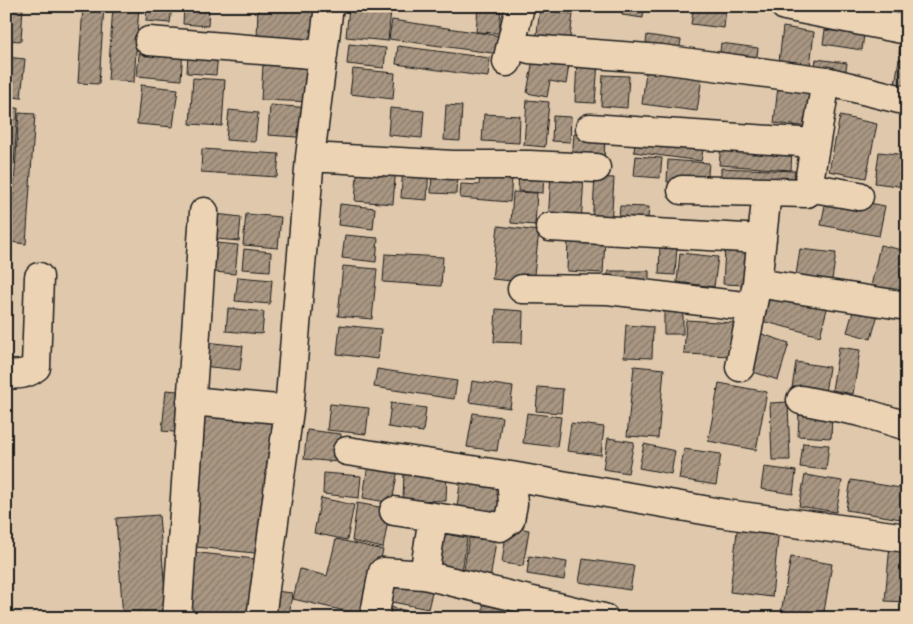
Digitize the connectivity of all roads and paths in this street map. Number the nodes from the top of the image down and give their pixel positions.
1 (329, 6) edge
2 (518, 6) edge
3 (785, 6) edge
4 (907, 30) edge
5 (149, 41) dead end
6 (322, 55) junction
7 (826, 81) junction
8 (907, 102) edge
9 (590, 128) dead end
10 (815, 143) junction
11 (310, 157) junction
12 (596, 168) dead end
13 (808, 187) junction
14 (682, 190) dead end
15 (768, 192) junction
16 (859, 196) dead end
17 (204, 212) dead end
18 (550, 227) dead end
19 (762, 239) junction
20 (39, 277) dead end
21 (522, 289) dead end
22 (755, 295) junction
23 (907, 306) edge
24 (740, 367) dead end
25 (6, 374) edge
26 (801, 400) dead end
27 (191, 401) junction
28 (289, 410) junction
29 (907, 426) edge
30 (347, 451) dead end
31 (511, 476) junction
32 (394, 511) dead end
33 (433, 517) junction
34 (907, 538) edge
35 (424, 575) junction
36 (177, 618) edge
37 (262, 618) edge
38 (374, 618) edge
39 (604, 618) edge

1 - 6 street
2 - 7 street
3 - 4 street
5 - 6 street
6 - 11 street
7 - 8 street
7 - 10 street
9 - 10 street
10 - 13 street
11 - 12 street
11 - 28 street
13 - 15 street
13 - 16 street
14 - 15 street
15 - 19 street
17 - 27 street
18 - 19 street
19 - 22 street
20 - 25 street
21 - 22 street
22 - 23 street
22 - 24 street
26 - 29 street
27 - 28 street
27 - 36 street
28 - 37 street
30 - 31 street
31 - 33 street
31 - 34 street
32 - 33 street
33 - 35 street
35 - 38 street
35 - 39 street

